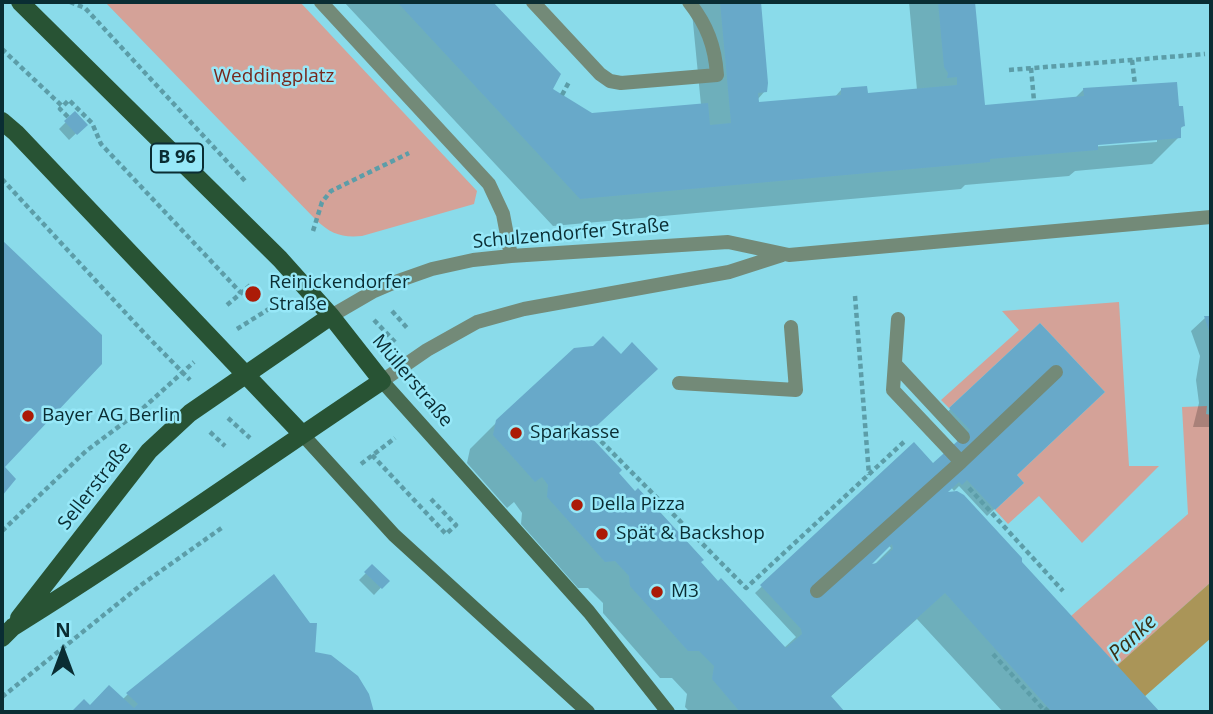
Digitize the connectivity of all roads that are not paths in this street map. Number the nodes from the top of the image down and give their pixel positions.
1 (20, 2) edge
2 (321, 2) edge
3 (533, 2) edge
4 (689, 2) edge
5 (2, 121) edge
6 (1211, 218) edge
7 (783, 255) junction
8 (511, 256) junction
9 (331, 316) junction
10 (898, 319) dead end
11 (791, 327) dead end
12 (895, 364) junction
13 (1056, 372) dead end
14 (247, 374) junction
15 (382, 381) junction
16 (679, 383) dead end
17 (302, 434) junction
18 (963, 436) dead end
19 (961, 462) junction
20 (817, 591) dead end
21 (8, 632) edge
22 (588, 712) edge
23 (668, 712) edge

1 - 9 main road, Müllerstraße / B 96
2 - 8 street
3 - 4 street
5 - 14 main road
6 - 7 street, Schulzendorfer Straße
7 - 8 street, Schulzendorfer Straße
7 - 15 street, Schulzendorfer Straße
8 - 9 street, Schulzendorfer Straße
9 - 14 main road, Sellerstraße
9 - 15 main road, Müllerstraße / B 96
10 - 12 street
11 - 16 street
12 - 18 street
12 - 19 street
13 - 19 street
14 - 17 main road
14 - 21 main road, Sellerstraße
15 - 17 main road, Sellerstraße
15 - 23 main road, Müllerstraße
17 - 21 main road, Sellerstraße
17 - 22 main road
19 - 20 street

